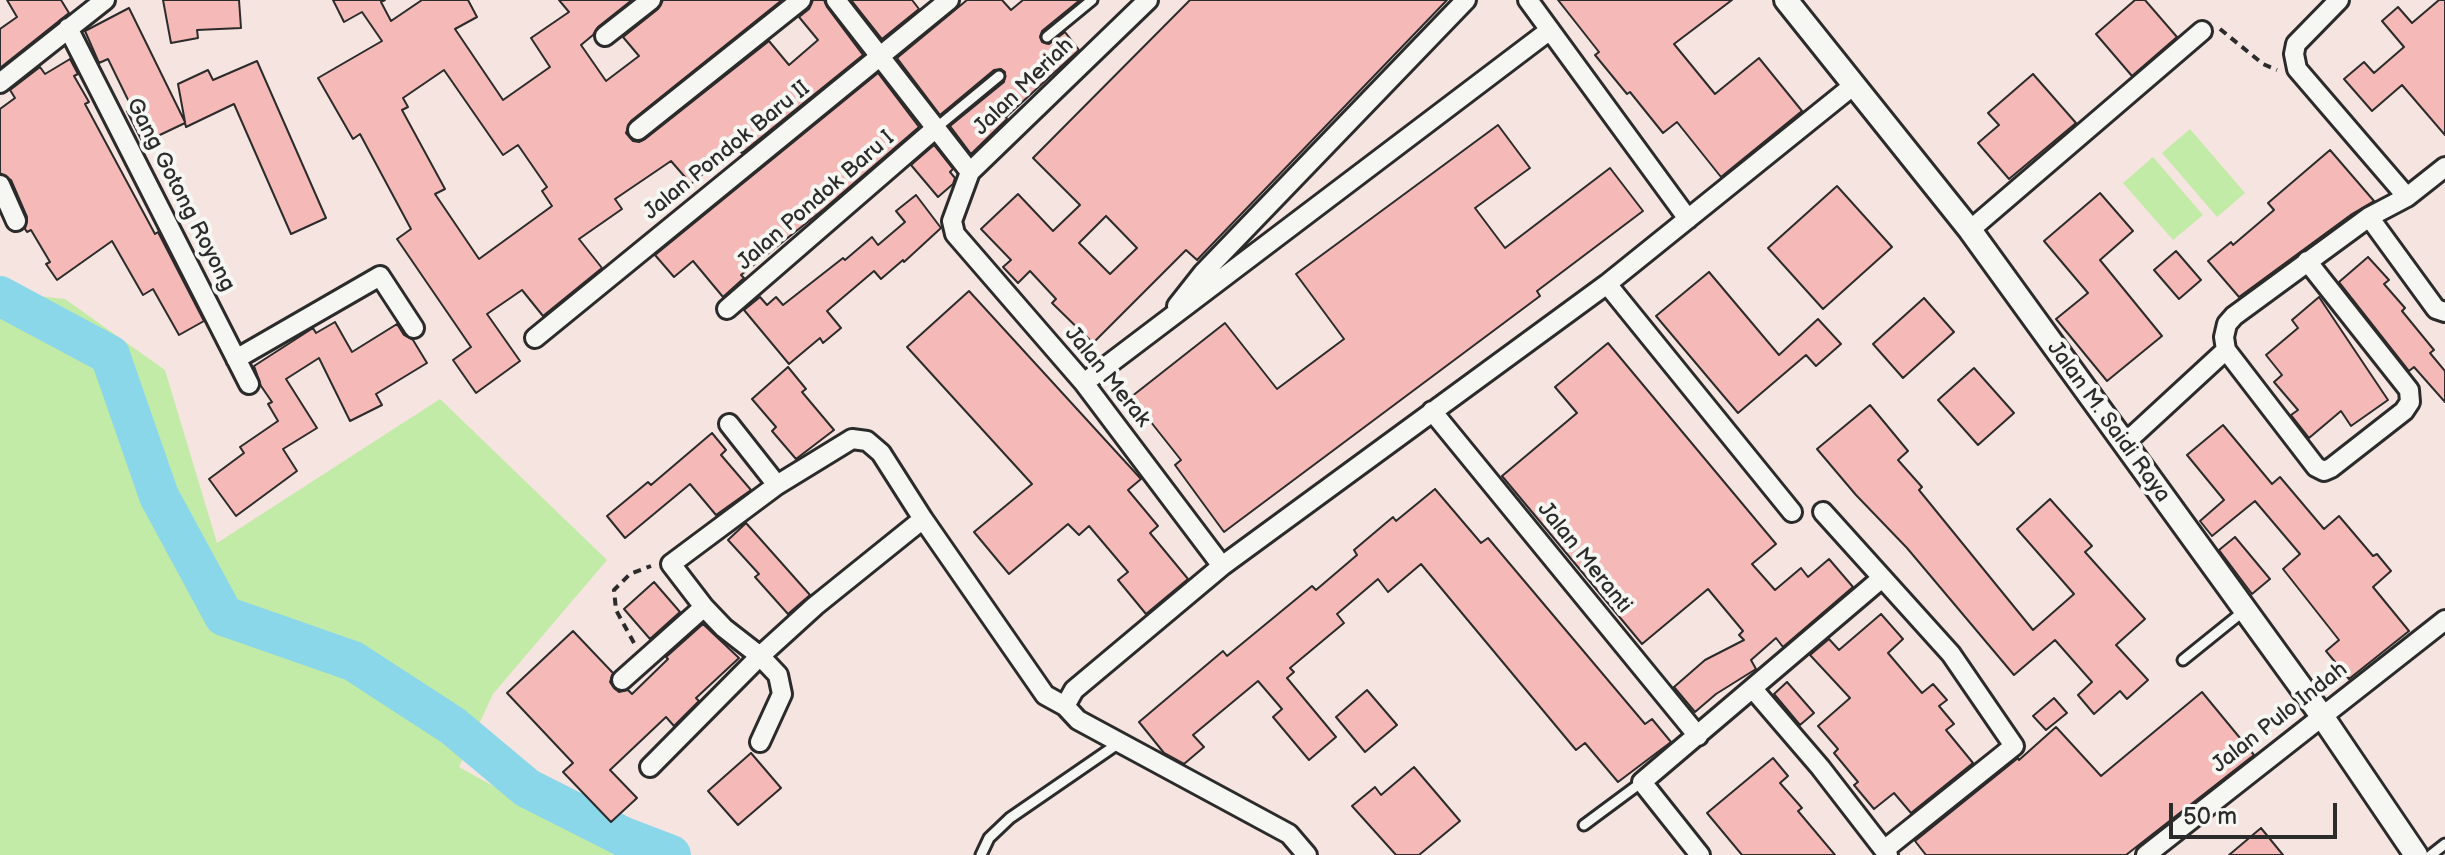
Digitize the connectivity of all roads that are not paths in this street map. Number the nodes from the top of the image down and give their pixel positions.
1 (105, 0) edge
2 (651, 0) edge
3 (801, 0) edge
4 (836, 0) edge
5 (949, 0) edge
6 (1092, 0) edge
7 (1466, 0) edge
8 (1528, 0) edge
9 (1786, 0) edge
10 (2339, 0) edge
11 (1138, 4) edge
12 (68, 28) junction
13 (1550, 30) junction
14 (2202, 31) road end
15 (605, 36) dead end
16 (1047, 37) dead end
17 (881, 57) junction
18 (999, 76) dead end
19 (0, 83) edge
20 (1854, 85) junction
21 (936, 128) junction
22 (638, 130) dead end
23 (2445, 167) edge
24 (970, 172) junction
25 (0, 185) edge
26 (2407, 197) junction
27 (2369, 217) junction
28 (1688, 219) junction
29 (16, 221) dead end
30 (952, 221) joint
31 (1970, 230) junction
32 (2307, 261) junction
33 (1607, 284) junction
34 (727, 309) dead end
35 (2445, 312) edge
36 (1166, 322) junction
37 (414, 328) dead end
38 (535, 338) dead end
39 (2226, 350) junction
40 (236, 359) junction
41 (1084, 383) junction
42 (249, 384) dead end
43 (1432, 411) junction
44 (729, 424) dead end
45 (2124, 444) junction
46 (777, 485) junction
47 (1792, 512) dead end
48 (1823, 512) dead end
49 (923, 519) junction
50 (1222, 566) junction
51 (1882, 578) junction
52 (704, 607) junction
53 (2245, 610) junction
54 (2445, 620) edge
55 (760, 656) junction
56 (2183, 660) dead end
57 (622, 680) dead end
58 (1753, 689) junction
59 (1065, 706) junction
60 (2322, 716) junction
61 (1698, 736) junction
62 (760, 742) dead end
63 (1119, 743) junction
64 (650, 767) dead end
65 (1642, 782) junction
66 (1584, 825) dead end
67 (2445, 844) edge
68 (1886, 852) edge
69 (981, 855) edge
70 (1307, 855) edge
71 (1700, 855) edge
72 (2148, 855) edge
73 (2416, 855) edge
74 (2431, 855) edge

1 - 12 street
2 - 15 street
3 - 22 street
4 - 17 street
5 - 17 street, Jalan Pondok Baru II
6 - 16 lane
7 - 36 street
8 - 13 street
9 - 20 street, Jalan M. Saidi Raya
10 - 26 street
11 - 24 street, Jalan Meriah
12 - 19 street
12 - 40 street, Gang Gotong Royong
13 - 28 street
13 - 36 street
14 - 31 street
17 - 21 street
17 - 38 street, Jalan Pondok Baru II
18 - 21 lane
20 - 28 street
20 - 31 street, Jalan M. Saidi Raya
21 - 24 street
21 - 34 street, Jalan Pondok Baru I
23 - 26 street
24 - 30 street, Jalan Meriah
25 - 29 street
26 - 27 street
27 - 32 street
27 - 35 street
28 - 33 street
30 - 41 street, Jalan Merak
31 - 45 street, Jalan M. Saidi Raya
32 - 39 street
32 - 39 street
33 - 43 street
33 - 47 street
36 - 41 street
37 - 40 street
39 - 45 street
40 - 42 street, Gang Gotong Royong
41 - 50 street, Jalan Merak
43 - 50 street
43 - 61 street, Jalan Meranti
44 - 46 street
45 - 53 street, Jalan M. Saidi Raya
46 - 49 street
46 - 52 street
48 - 51 street
49 - 55 street
49 - 59 street
50 - 59 street
51 - 58 street
51 - 68 street
52 - 55 street
52 - 57 street
53 - 56 lane
53 - 60 street, Jalan M. Saidi Raya
54 - 60 street, Jalan Pulo Indah
55 - 62 street
55 - 64 street
58 - 61 street
58 - 68 street
59 - 63 street
60 - 72 street, Jalan Pulo Indah
60 - 73 street, Jalan M. Saidi Raya
61 - 65 street
63 - 69 lane
63 - 70 street
65 - 66 lane
65 - 71 street
67 - 74 lane

